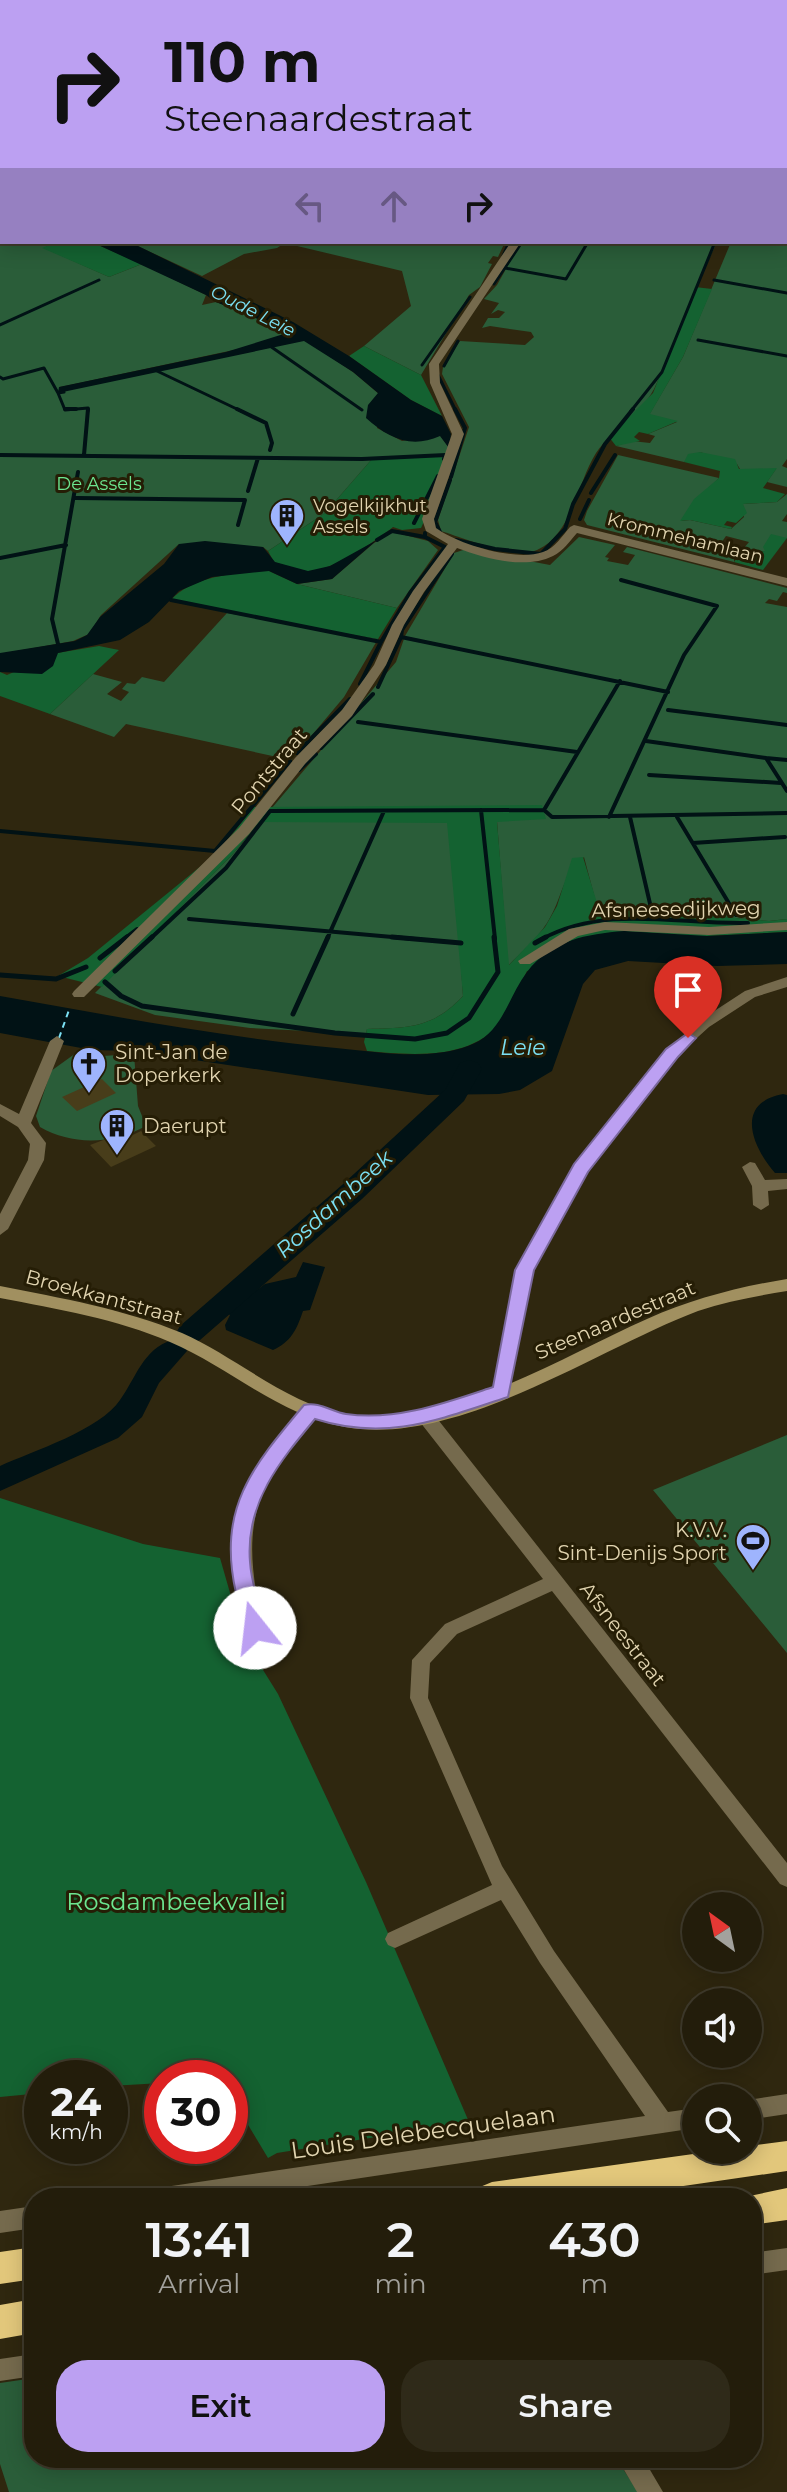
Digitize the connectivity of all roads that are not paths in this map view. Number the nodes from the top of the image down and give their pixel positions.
1 (515, 244) edge
2 (453, 545) junction
3 (787, 582) edge
4 (787, 926) edge
5 (525, 961) dead end
6 (787, 982) edge
7 (79, 994) dead end
8 (57, 1041) dead end
9 (0, 1109) edge
10 (23, 1123) junction
11 (750, 1167) dead end
12 (787, 1184) edge
13 (760, 1186) junction
14 (761, 1205) dead end
15 (0, 1229) edge
16 (787, 1285) edge
17 (0, 1292) edge
18 (196, 1347) joint
19 (501, 1392) junction
20 (311, 1410) junction
21 (426, 1417) junction
22 (554, 1582) junction
23 (255, 1628) dead end
24 (787, 1878) edge
25 (504, 1889) junction
26 (395, 1939) dead end
27 (787, 2104) edge
28 (762, 2108) edge
29 (682, 2120) edge
30 (663, 2123) junction
31 (787, 2156) edge
32 (225, 2188) edge
33 (562, 2188) edge
34 (787, 2204) edge
35 (762, 2208) edge
36 (24, 2218) edge
37 (0, 2222) edge
38 (787, 2259) edge
39 (762, 2263) edge
40 (24, 2264) edge
41 (0, 2268) edge
42 (24, 2318) edge
43 (0, 2322) edge
44 (24, 2366) edge
45 (0, 2370) edge
46 (635, 2468) edge
47 (651, 2492) edge

1 - 2 street
2 - 3 street, Krommehamlaan
2 - 7 street, Pontstraat
4 - 5 street, Afsneesedijkweg
6 - 19 street
8 - 10 street
9 - 10 street
10 - 15 street
11 - 13 street
12 - 13 street
13 - 14 street
16 - 19 street, Steenaardestraat
17 - 18 street, Broekkantstraat
18 - 20 street, Steenaardestraat
19 - 21 street, Steenaardestraat
20 - 21 street, Steenaardestraat
20 - 23 street
21 - 22 street, Afsneestraat
22 - 24 street, Afsneestraat
22 - 25 street
25 - 26 street
25 - 30 street
27 - 28 street
29 - 30 street, Louis Delebecquelaan
30 - 32 street, Louis Delebecquelaan
31 - 33 highway
34 - 35 highway
36 - 37 street
38 - 39 street
40 - 41 highway
42 - 43 highway
44 - 45 street
46 - 47 street

